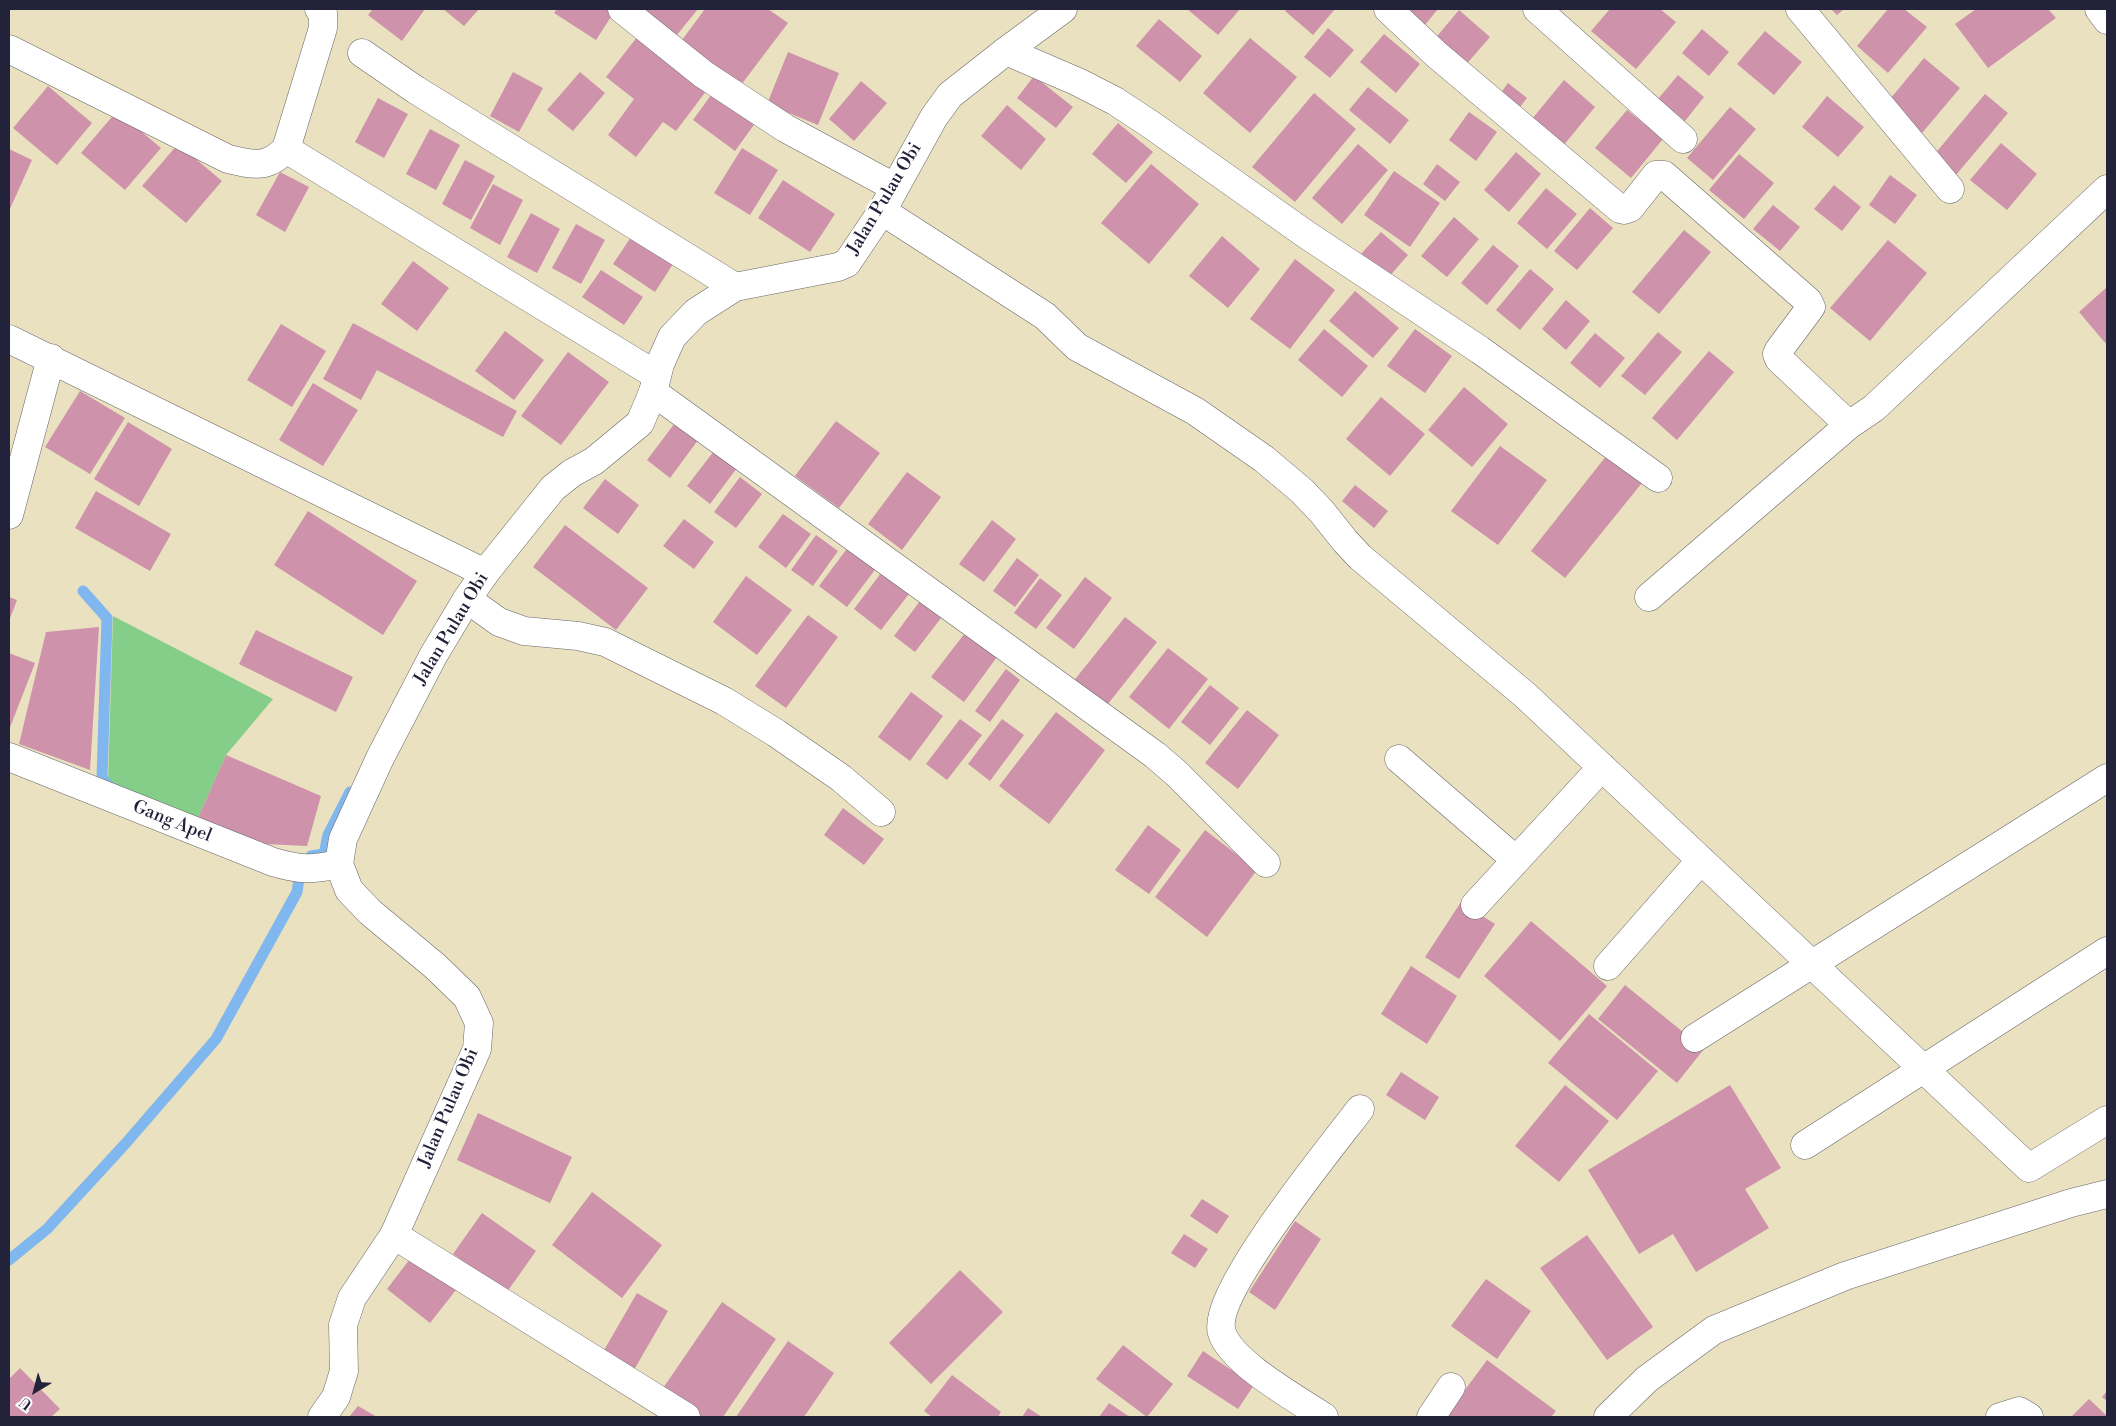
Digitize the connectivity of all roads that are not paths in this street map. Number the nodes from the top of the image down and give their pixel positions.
1 (319, 9) edge
2 (622, 9) edge
3 (1063, 9) edge
4 (1388, 9) edge
5 (1537, 9) edge
6 (1800, 9) edge
7 (2098, 9) edge
8 (2107, 20) edge
9 (9, 49) edge
10 (1006, 50) junction
11 (362, 53) dead end
12 (1683, 140) dead end
13 (286, 149) junction
14 (894, 187) junction
15 (2107, 188) edge
16 (1950, 189) dead end
17 (882, 211) junction
18 (735, 287) junction
19 (9, 339) edge
20 (51, 358) junction
21 (654, 384) junction
22 (1849, 425) junction
23 (1658, 478) dead end
24 (9, 515) edge
25 (485, 573) junction
26 (1649, 597) dead end
27 (467, 599) junction
28 (9, 757) edge
29 (1399, 759) dead end
30 (1602, 767) junction
31 (2107, 778) edge
32 (881, 812) dead end
33 (1516, 860) junction
34 (1701, 860) junction
35 (1266, 863) dead end
36 (315, 867) junction
37 (1475, 905) dead end
38 (2107, 951) edge
39 (1812, 964) junction
40 (1608, 966) dead end
41 (1695, 1038) dead end
42 (1924, 1069) junction
43 (1360, 1109) dead end
44 (2107, 1120) edge
45 (1805, 1145) dead end
46 (2107, 1194) edge
47 (394, 1235) junction
48 (1451, 1386) dead end
49 (322, 1417) edge
50 (686, 1417) edge
51 (1324, 1417) edge
52 (1431, 1417) edge
53 (1608, 1417) edge
54 (2000, 1417) edge
55 (2029, 1417) edge

1 - 13 street
2 - 14 street
3 - 10 street, Jalan Pulau Obi
4 - 22 street
5 - 12 street
6 - 16 street
7 - 8 street
9 - 13 street
10 - 14 street, Jalan Pulau Obi
10 - 23 street
11 - 18 street
13 - 21 street
14 - 17 street, Jalan Pulau Obi
15 - 22 street
17 - 18 street, Jalan Pulau Obi
17 - 30 street
18 - 21 street, Jalan Pulau Obi
19 - 20 street
20 - 24 street
20 - 25 street
21 - 25 street, Jalan Pulau Obi
21 - 35 street
22 - 26 street
25 - 27 street, Jalan Pulau Obi
27 - 32 street
27 - 36 street, Jalan Pulau Obi
28 - 36 street, Gang Apel
29 - 33 street
30 - 33 street
30 - 34 street
31 - 39 street
33 - 37 street
34 - 39 street
34 - 40 street
36 - 47 street, Jalan Pulau Obi
38 - 42 street
39 - 41 street
39 - 42 street
42 - 44 street
42 - 45 street
43 - 51 street
46 - 53 street
47 - 49 street, Jalan Pulau Obi
47 - 50 street
48 - 52 street
54 - 55 street

